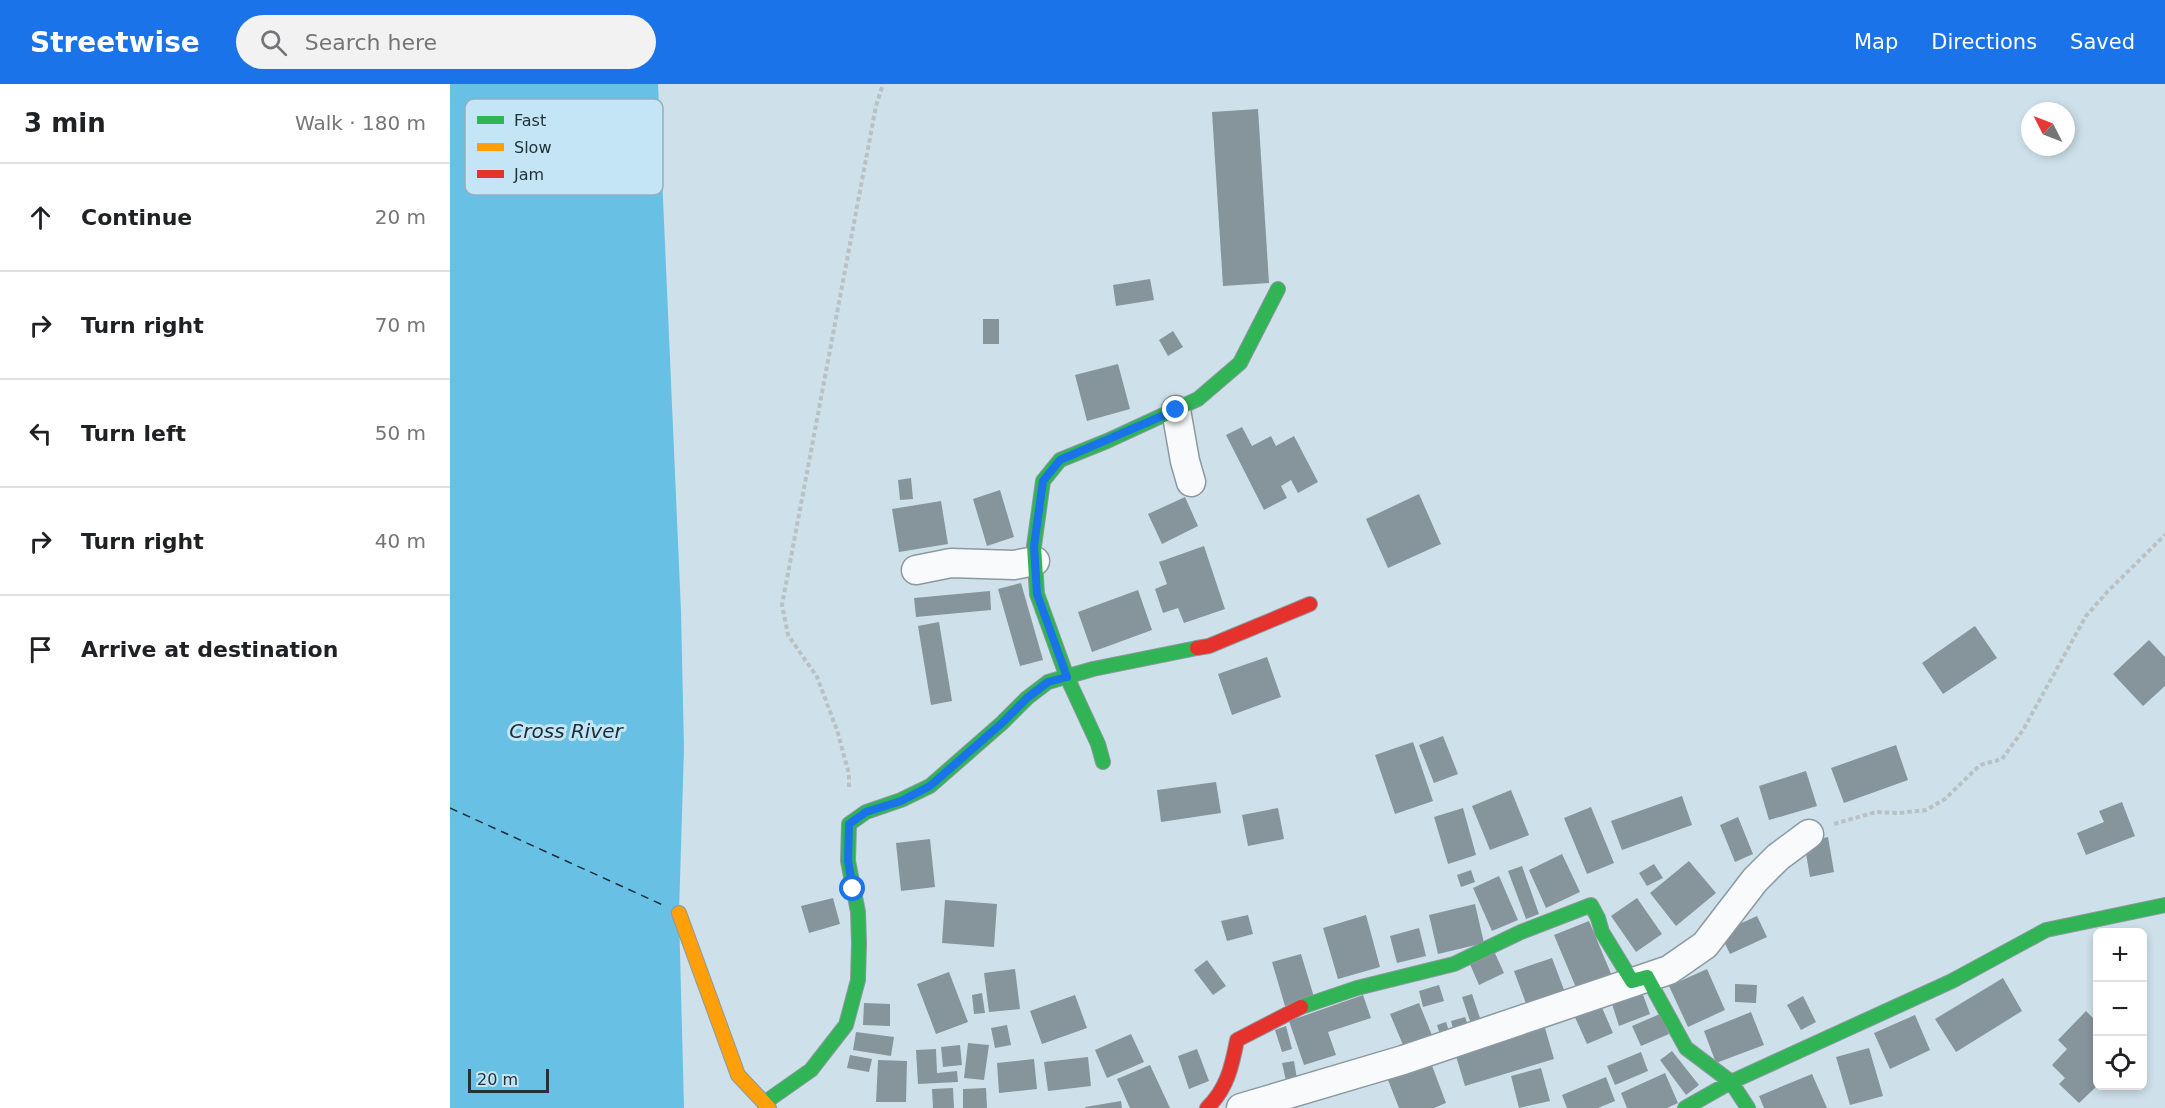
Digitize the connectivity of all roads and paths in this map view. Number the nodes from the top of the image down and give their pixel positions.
1 (882, 84) edge
2 (1278, 289) dead end
3 (1176, 410) junction
4 (1191, 482) dead end
5 (2165, 535) edge
6 (1035, 561) junction
7 (916, 570) dead end
8 (1310, 604) dead end
9 (1067, 677) junction
10 (1103, 762) dead end
11 (849, 824) junction
12 (1809, 834) joint
13 (2165, 905) edge
14 (679, 913) dead end
15 (1647, 977) junction
16 (1731, 1082) junction
17 (766, 1106) edge
18 (1221, 1107) edge
19 (1685, 1108) edge
20 (1748, 1108) edge

1 - 11 path
2 - 3 street
3 - 4 street
3 - 6 street
5 - 12 path
6 - 7 street
6 - 9 street
8 - 9 street
9 - 10 street
9 - 11 street
11 - 17 street
12 - 15 street
13 - 16 street
14 - 17 street
15 - 16 street
15 - 18 street
15 - 18 street
16 - 19 street
16 - 20 street

